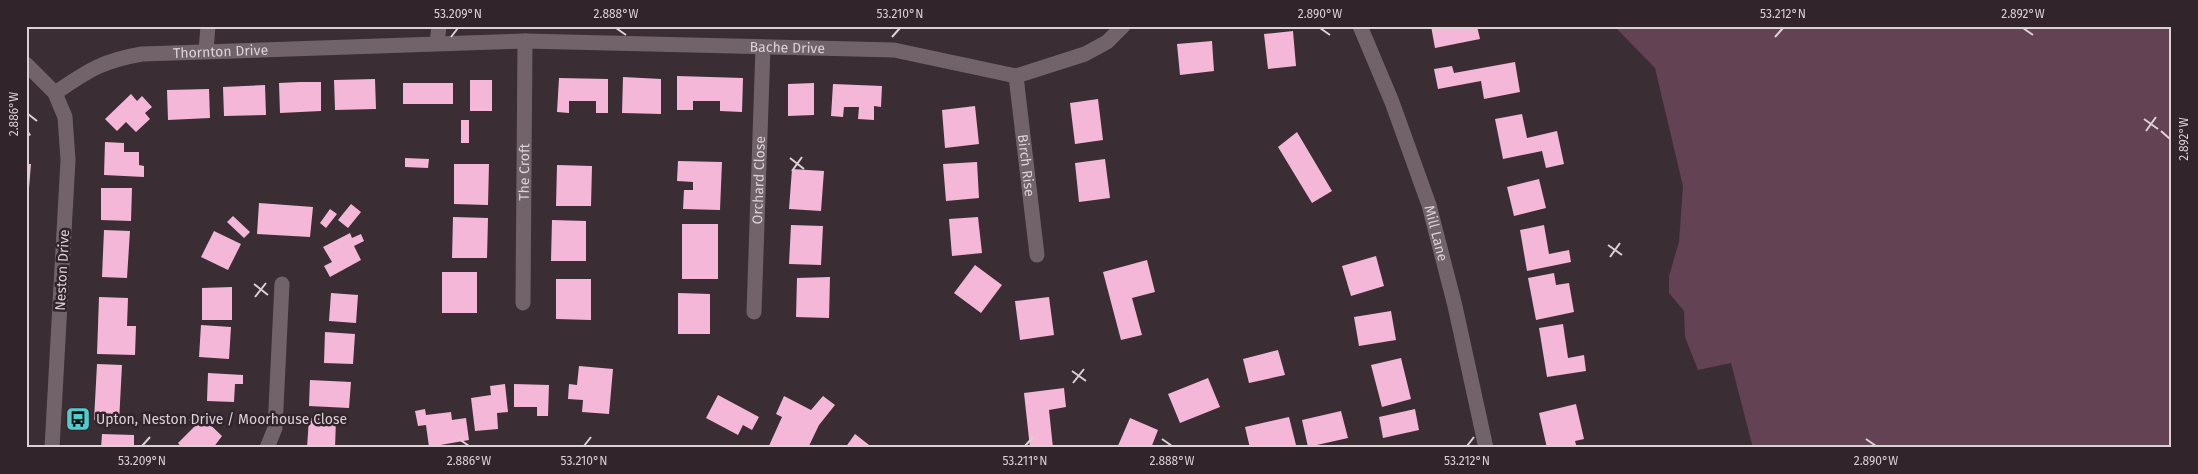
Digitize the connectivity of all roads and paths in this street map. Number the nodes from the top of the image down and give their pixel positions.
1 (208, 26) edge
2 (439, 26) edge
3 (1123, 26) edge
4 (1360, 26) edge
5 (525, 41) junction
6 (438, 43) junction
7 (763, 47) junction
8 (206, 51) junction
9 (26, 64) edge
10 (1016, 76) junction
11 (55, 93) junction
12 (1037, 255) dead end
13 (282, 284) dead end
14 (522, 303) dead end
15 (754, 312) dead end
16 (52, 448) edge
17 (266, 448) edge
18 (1485, 448) edge

1 - 8 street
2 - 6 street
3 - 10 street, Bache Drive
4 - 18 street, Mill Lane
5 - 6 street, Bache Drive
5 - 7 street, Bache Drive
5 - 14 street, The Croft
6 - 8 street, Thornton Drive
7 - 10 street, Bache Drive
7 - 15 street, Orchard Close
8 - 11 street, Thornton Drive
9 - 11 street
10 - 12 street, Birch Rise
11 - 16 street, Neston Drive
13 - 17 street

